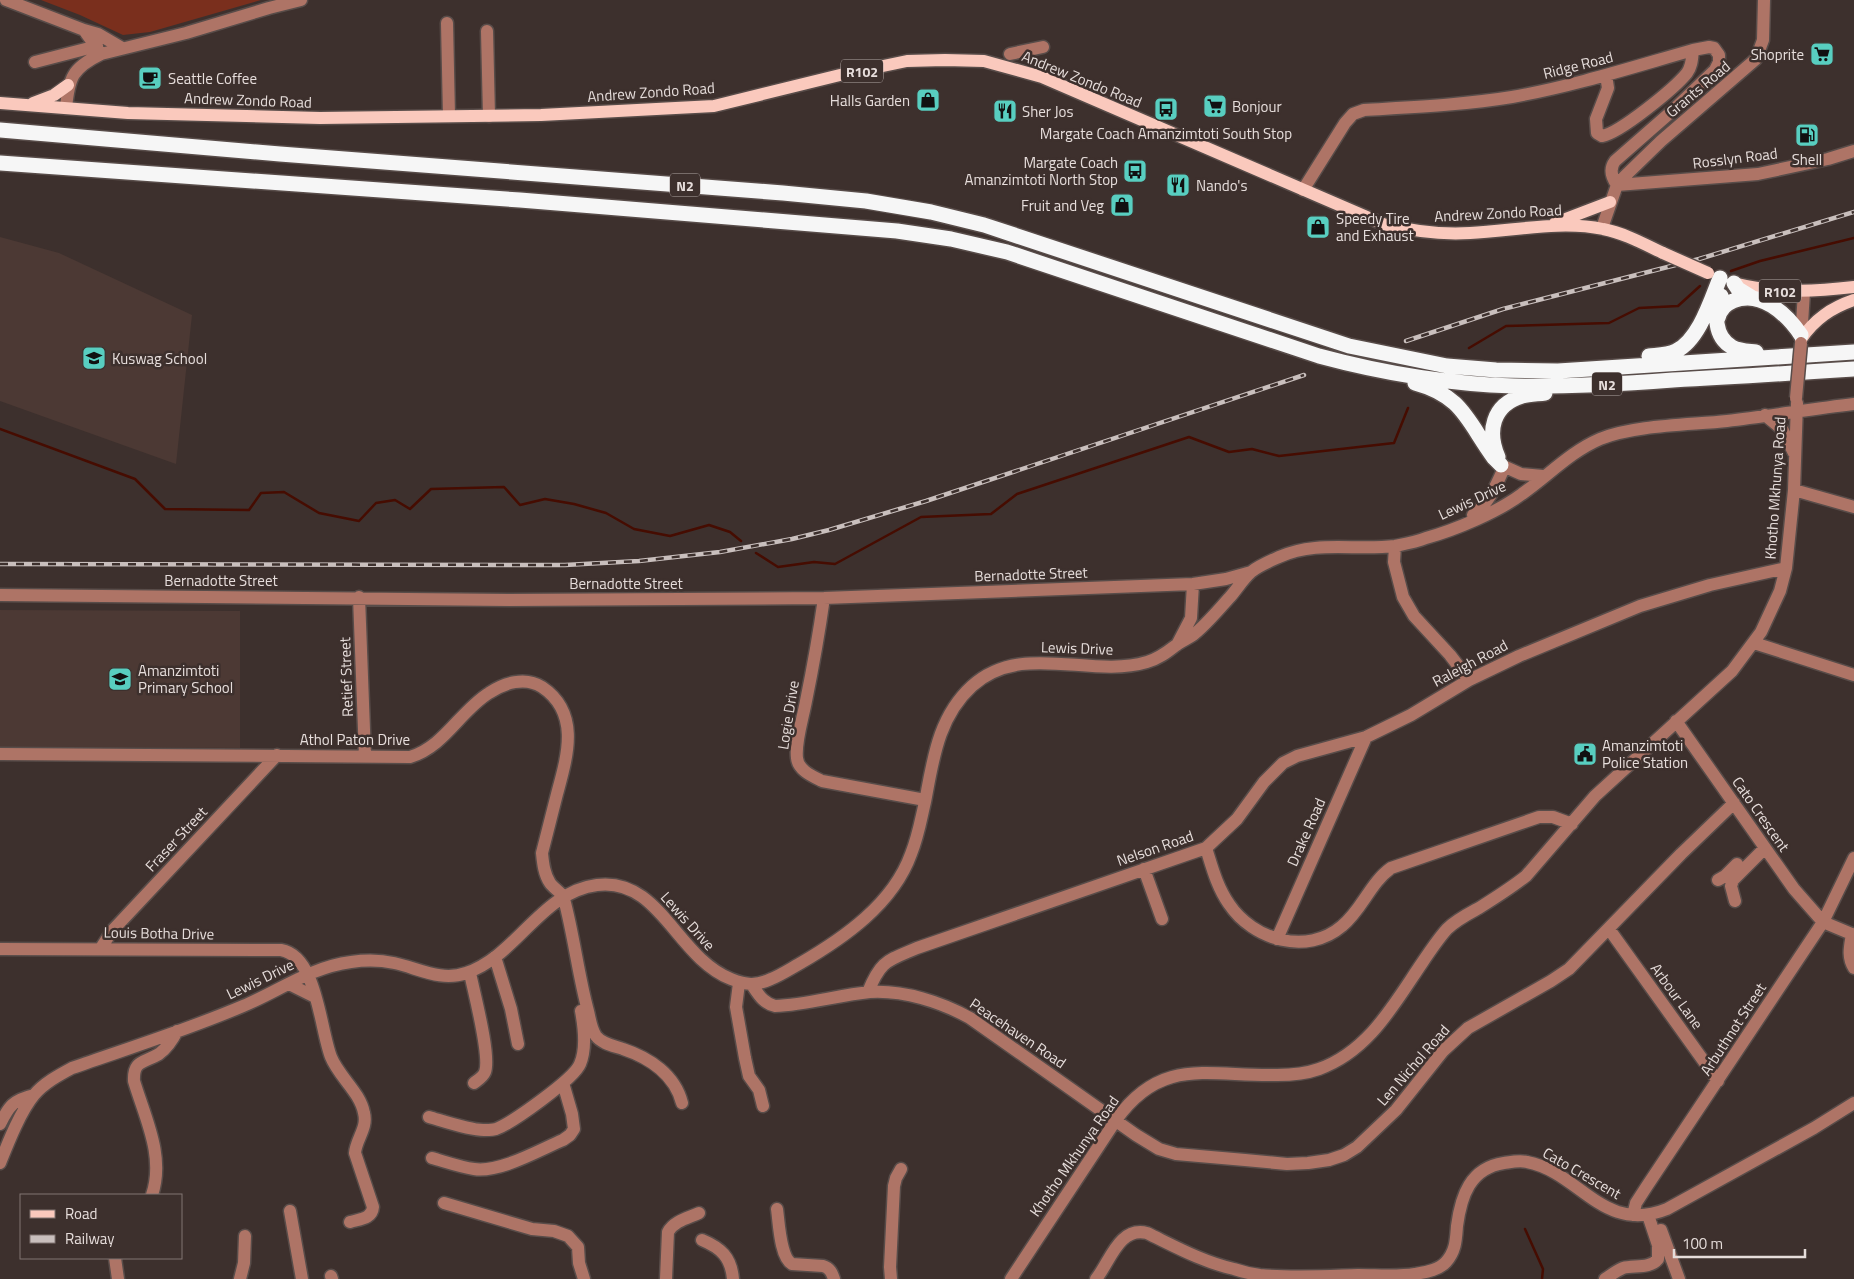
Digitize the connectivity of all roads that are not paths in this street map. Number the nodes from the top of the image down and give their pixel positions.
1 (6, 0) edge
2 (301, 0) edge
3 (1764, 0) edge
4 (447, 23) dead end
5 (84, 30) junction
6 (487, 31) dead end
7 (1043, 47) dead end
8 (122, 48) junction
9 (99, 50) junction
10 (1693, 50) junction
11 (1010, 54) dead end
12 (35, 62) dead end
13 (1606, 75) junction
14 (68, 85) junction
15 (0, 103) edge
16 (26, 105) junction
17 (66, 108) junction
18 (449, 116) junction
19 (489, 116) junction
20 (0, 130) edge
21 (1854, 151) edge
22 (1643, 158) junction
23 (0, 162) edge
24 (1647, 182) junction
25 (1617, 185) junction
26 (1303, 190) junction
27 (1610, 202) junction
28 (1543, 227) junction
29 (1602, 228) junction
30 (1722, 279) junction
31 (1854, 287) edge
32 (1804, 292) junction
33 (1751, 297) junction
34 (1854, 300) edge
35 (1717, 322) junction
36 (1801, 339) junction
37 (1854, 352) edge
38 (1782, 356) junction
39 (1340, 361) junction
40 (1854, 369) edge
41 (1519, 371) junction
42 (1606, 384) junction
43 (1854, 404) edge
44 (1797, 411) junction
45 (1765, 415) junction
46 (1795, 456) junction
47 (1503, 466) junction
48 (1543, 476) junction
49 (1794, 490) junction
50 (1854, 507) edge
51 (1454, 528) junction
52 (1395, 546) junction
53 (1786, 568) junction
54 (1251, 572) junction
55 (1194, 584) junction
56 (0, 595) edge
57 (359, 597) junction
58 (824, 598) junction
59 (1178, 643) junction
60 (1754, 643) junction
61 (1854, 675) edge
62 (1469, 680) junction
63 (1676, 721) junction
64 (1366, 737) junction
65 (0, 754) edge
66 (277, 755) junction
67 (365, 756) junction
68 (925, 800) junction
69 (1734, 803) junction
70 (1572, 824) junction
71 (1763, 845) junction
72 (1206, 848) junction
73 (1854, 858) edge
74 (1144, 869) junction
75 (1849, 879) edge
76 (1718, 880) dead end
77 (559, 900) junction
78 (1735, 901) dead end
79 (1162, 918) dead end
80 (1823, 922) junction
81 (1609, 929) junction
82 (1853, 934) edge
83 (1277, 939) junction
84 (101, 948) junction
85 (0, 949) edge
86 (495, 957) junction
87 (1854, 968) edge
88 (470, 972) junction
89 (307, 974) junction
90 (288, 984) junction
91 (746, 984) junction
92 (868, 992) junction
93 (316, 997) junction
94 (177, 1031) junction
95 (518, 1044) dead end
96 (1718, 1081) junction
97 (563, 1082) junction
98 (474, 1083) dead end
99 (34, 1095) junction
100 (682, 1103) dead end
101 (1854, 1103) edge
102 (763, 1106) dead end
103 (429, 1117) dead end
104 (1116, 1120) junction
105 (0, 1124) edge
106 (432, 1158) dead end
107 (0, 1163) edge
108 (901, 1168) dead end
109 (152, 1194) edge
110 (444, 1203) dead end
111 (777, 1209) dead end
112 (290, 1211) dead end
113 (699, 1213) dead end
114 (1651, 1214) junction
115 (1633, 1215) junction
116 (350, 1222) dead end
117 (245, 1236) dead end
118 (702, 1240) dead end
119 (115, 1259) edge
120 (1338, 1277) edge
121 (118, 1279) edge
122 (240, 1279) edge
123 (302, 1279) edge
124 (584, 1279) edge
125 (666, 1279) edge
126 (733, 1279) edge
127 (834, 1279) edge
128 (891, 1279) edge
129 (1010, 1279) edge
130 (1096, 1279) edge
131 (1605, 1279) edge
132 (1679, 1279) edge

1 - 5 street
2 - 8 street
3 - 22 street, Grants Road
4 - 18 street
5 - 8 street
5 - 9 street
6 - 19 street
7 - 11 street
8 - 9 street
9 - 12 street
9 - 14 street
10 - 13 street, Ridge Road
10 - 13 street
10 - 25 street, Ridge Road
13 - 26 street, Ridge Road
14 - 16 main road
14 - 17 street
15 - 16 main road, Andrew Zondo Road / R102
16 - 17 main road, Andrew Zondo Road / R102
17 - 18 main road, Andrew Zondo Road / R102
18 - 19 main road, Andrew Zondo Road / R102
19 - 26 main road, Andrew Zondo Road / R102
20 - 41 highway, N2
21 - 24 street, Rosslyn Road
22 - 24 street
22 - 25 street, Grants Road
23 - 39 highway, N2
24 - 25 street, Rosslyn Road
25 - 27 street
26 - 28 main road, Andrew Zondo Road / R102
27 - 28 main road
27 - 29 street
28 - 29 main road, Andrew Zondo Road / R102
29 - 30 main road, Andrew Zondo Road / R102, bridge
30 - 32 main road, Andrew Zondo Road / R102
30 - 33 highway
30 - 35 highway
30 - 41 highway
31 - 32 main road, Andrew Zondo Road / R102
32 - 36 street, Khotho Mkhunya Road
33 - 35 highway
33 - 36 highway
34 - 36 main road
35 - 38 highway
36 - 44 street, Khotho Mkhunya Road, bridge
37 - 38 highway, N2
38 - 41 highway, N2
39 - 42 highway, N2
39 - 47 highway
40 - 42 highway, N2
42 - 47 highway
43 - 44 street, Lewis Drive
44 - 45 street, Lewis Drive
44 - 46 street, Khotho Mkhunya Road
45 - 46 street
45 - 48 street, Lewis Drive
46 - 49 street, Khotho Mkhunya Road
47 - 48 street
47 - 51 street
48 - 51 street, Lewis Drive
49 - 50 street
49 - 53 street, Khotho Mkhunya Road
51 - 52 street, Lewis Drive
52 - 54 street, Lewis Drive
52 - 62 street
53 - 60 street, Khotho Mkhunya Road
53 - 62 street, Raleigh Road
54 - 55 street, Bernadotte Street
54 - 59 street, Lewis Drive
55 - 58 street, Bernadotte Street
55 - 59 street, Lewis Drive
56 - 57 street, Bernadotte Street
57 - 58 street, Bernadotte Street
57 - 67 street, Retief Street
58 - 68 street, Logie Drive
59 - 68 street, Lewis Drive
60 - 61 street
60 - 63 street, Khotho Mkhunya Road
62 - 64 street, Raleigh Road
63 - 69 street, Cato Crescent
63 - 70 street, Khotho Mkhunya Road
64 - 72 street, Raleigh Road
64 - 83 street, Drake Road
65 - 66 street, Athol Paton Drive
66 - 67 street, Athol Paton Drive
66 - 84 street, Fraser Street
67 - 77 street, Athol Paton Drive
68 - 91 street, Lewis Drive
69 - 71 street, Cato Crescent
69 - 81 street, Len Nichol Road
70 - 83 street, Nelson Road
70 - 104 street, Khotho Mkhunya Road
71 - 76 street
71 - 78 street
71 - 80 street, Cato Crescent
72 - 74 street, Nelson Road
72 - 83 street, Nelson Road
73 - 75 street, Arbuthnot Street
74 - 79 street
74 - 92 street, Nelson Road
75 - 80 street, Arbuthnot Street
77 - 86 street, Lewis Drive
77 - 91 street, Lewis Drive
77 - 97 street
77 - 100 street
80 - 82 street
80 - 96 street, Arbuthnot Street
81 - 96 street, Arbour Lane
81 - 104 street, Len Nichol Road
82 - 87 street
84 - 85 street, Louis Botha Drive
84 - 89 street, Louis Botha Drive
86 - 88 street, Lewis Drive
86 - 95 street
88 - 89 street, Lewis Drive
88 - 98 street
89 - 90 street, Lewis Drive
89 - 93 street
90 - 93 street
90 - 94 street, Lewis Drive
91 - 92 street, Peacehaven Road
91 - 102 street
92 - 104 street, Peacehaven Road
93 - 116 street
94 - 99 street, Lewis Drive
94 - 109 street
96 - 115 street, Arbuthnot Street
97 - 103 street
97 - 106 street
99 - 105 street
99 - 107 street, Lewis Drive
101 - 114 street, Cato Crescent
104 - 129 street, Khotho Mkhunya Road
108 - 128 street
110 - 124 street
111 - 127 street
112 - 123 street
113 - 125 street
114 - 115 street, Cato Crescent
114 - 131 street
114 - 132 street
115 - 120 street, Cato Crescent
117 - 122 street
118 - 126 street
119 - 121 street
120 - 130 street, Cato Crescent

